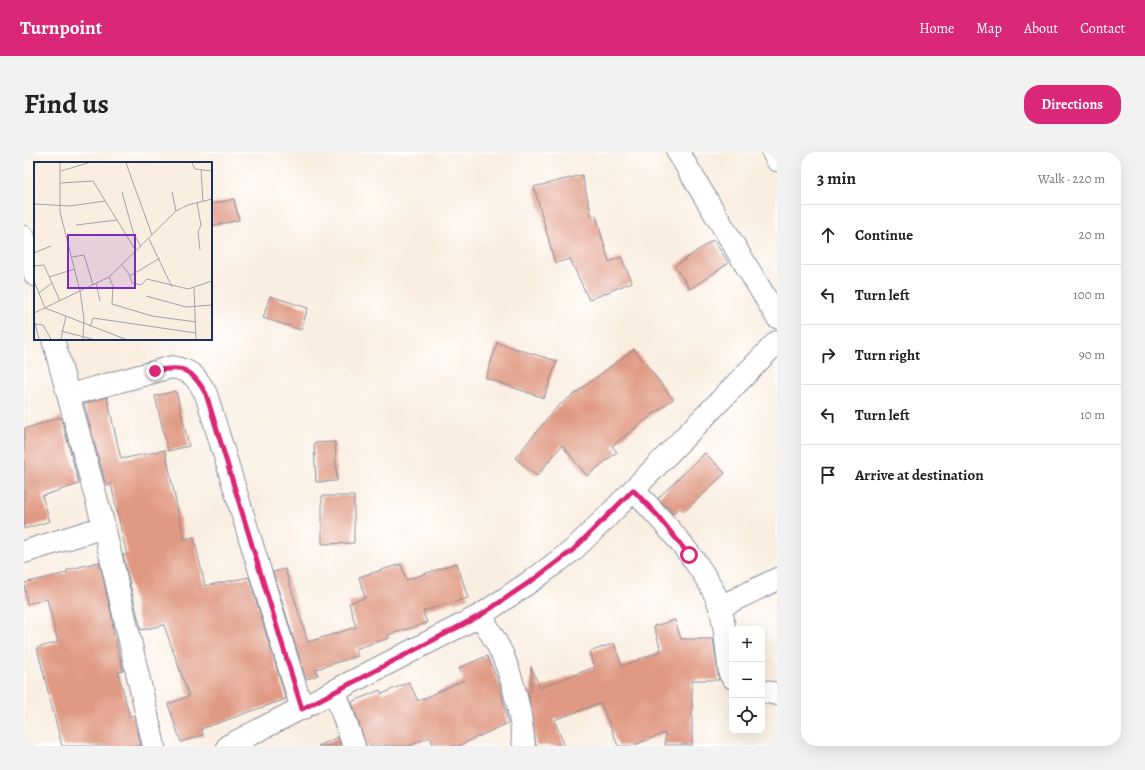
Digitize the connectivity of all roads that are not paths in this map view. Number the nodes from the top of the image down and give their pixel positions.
1 (678, 152) edge
2 (773, 152) edge
3 (777, 160) edge
4 (24, 237) edge
5 (34, 272) edge
6 (777, 317) edge
7 (53, 340) edge
8 (777, 342) edge
9 (70, 395) junction
10 (633, 490) junction
11 (104, 527) junction
12 (24, 552) edge
13 (777, 579) edge
14 (720, 607) junction
15 (481, 615) junction
16 (729, 667) edge
17 (335, 692) junction
18 (765, 692) edge
19 (777, 694) edge
20 (302, 709) junction
21 (154, 746) edge
22 (228, 746) edge
23 (354, 746) edge
24 (524, 746) edge

1 - 6 street
2 - 3 street
4 - 5 street
7 - 9 street
8 - 10 street
9 - 11 street
9 - 20 street
10 - 14 street
10 - 15 street
11 - 12 street
11 - 21 street
13 - 14 street
14 - 16 street
15 - 17 street
15 - 24 street
17 - 20 street
17 - 23 street
18 - 19 street
20 - 22 street

